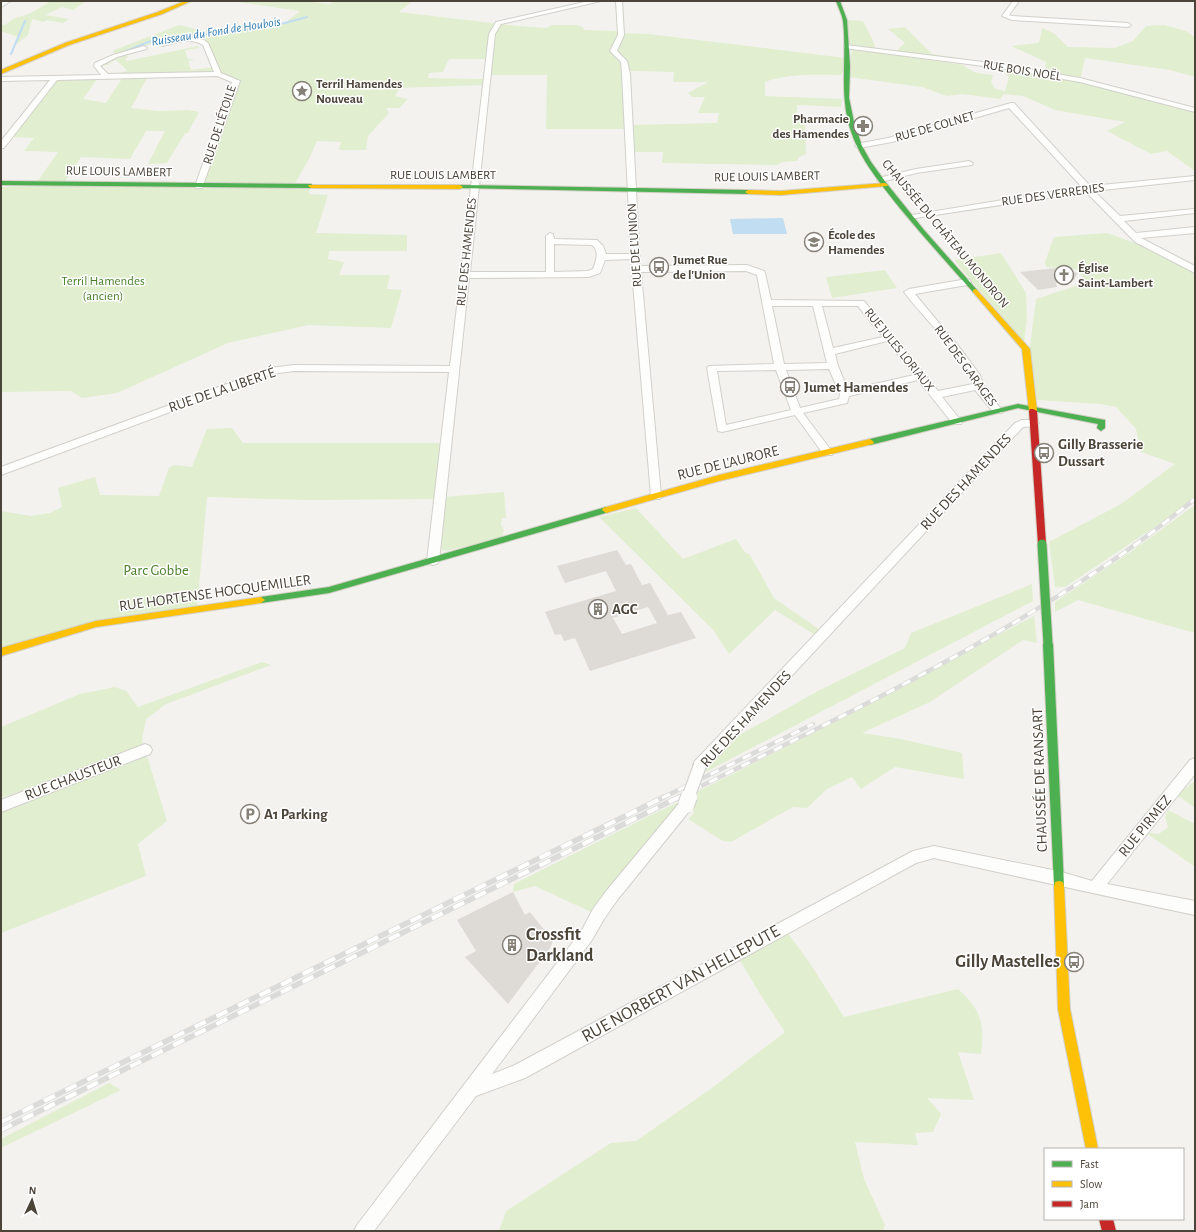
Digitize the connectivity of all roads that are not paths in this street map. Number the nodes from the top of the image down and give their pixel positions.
1 (8, 1) edge
2 (189, 1) edge
3 (598, 1) edge
4 (619, 1) edge
5 (838, 1) edge
6 (1016, 1) edge
7 (1, 5) edge
8 (1128, 25) dead end
9 (162, 44) dead end
10 (846, 47) junction
11 (144, 48) dead end
12 (1, 72) edge
13 (218, 74) junction
14 (107, 77) junction
15 (54, 78) junction
16 (1, 79) edge
17 (1195, 110) edge
18 (1, 146) edge
19 (860, 146) junction
20 (969, 163) dead end
21 (1195, 178) edge
22 (883, 182) junction
23 (1, 183) edge
24 (199, 186) junction
25 (473, 188) junction
26 (631, 189) junction
27 (1088, 189) junction
28 (1195, 211) edge
29 (912, 217) junction
30 (1119, 219) junction
31 (1195, 230) edge
32 (1134, 236) junction
33 (635, 256) junction
34 (602, 257) junction
35 (1195, 260) edge
36 (1184, 264) junction
37 (636, 269) junction
38 (1195, 270) edge
39 (550, 274) junction
40 (464, 275) junction
41 (967, 282) junction
42 (767, 303) junction
43 (817, 303) junction
44 (889, 338) junction
45 (829, 352) junction
46 (780, 366) junction
47 (833, 366) junction
48 (454, 369) junction
49 (920, 377) junction
50 (978, 386) junction
51 (845, 394) junction
52 (935, 395) junction
53 (1033, 408) junction
54 (998, 411) junction
55 (797, 412) junction
56 (957, 422) junction
57 (1034, 423) junction
58 (1101, 428) dead end
59 (828, 452) junction
60 (1, 471) edge
61 (656, 496) junction
62 (433, 560) junction
63 (1, 652) edge
64 (145, 750) dead end
65 (1195, 764) edge
66 (1, 806) edge
67 (1058, 878) junction
68 (1095, 888) junction
69 (1195, 908) edge
70 (470, 1090) junction
71 (1092, 1148) edge
72 (1106, 1220) edge
73 (363, 1231) edge
74 (1109, 1231) edge

1 - 7 street
2 - 12 street
3 - 25 street, RUE DES HAMENDES
4 - 26 street, RUE DE L'UNION
5 - 10 street, CHAUSSÉE DU CHÂTEAU MONDRON
6 - 8 street
9 - 13 street, RUE DE L'ÉTOILE
10 - 17 street, RUE BOIS NOËL
10 - 19 street, CHAUSSÉE DU CHÂTEAU MONDRON
11 - 14 street
13 - 14 street, RUE DE L'ÉTOILE
13 - 24 street, RUE DE L'ÉTOILE
14 - 15 street, RUE DE L'ÉTOILE
15 - 16 street, RUE DE L'ÉTOILE
15 - 18 street
19 - 22 street, CHAUSSÉE DU CHÂTEAU MONDRON
19 - 27 street, RUE DE COLNET
20 - 22 street
21 - 27 street, RUE DES VERRERIES
22 - 26 street, RUE LOUIS LAMBERT
22 - 29 street, CHAUSSÉE DU CHÂTEAU MONDRON
23 - 24 street, RUE LOUIS LAMBERT
24 - 25 street, RUE LOUIS LAMBERT
25 - 26 street, RUE LOUIS LAMBERT
25 - 40 street, RUE DES HAMENDES
26 - 33 street, RUE DE L'UNION
27 - 29 street, RUE DES VERRERIES
27 - 30 street, RUE DE COLNET
28 - 30 street
29 - 41 street, CHAUSSÉE DU CHÂTEAU MONDRON
30 - 32 street, RUE DE COLNET
31 - 32 street
32 - 36 street, RUE DE COLNET
33 - 34 street
33 - 37 street, RUE DE L'UNION
34 - 39 street
34 - 39 street
35 - 36 street
36 - 38 street, RUE DE COLNET
37 - 42 street
37 - 61 street, RUE DE L'UNION
39 - 40 street
40 - 48 street, RUE DES HAMENDES
41 - 50 street, RUE DES GARAGES
41 - 53 street, CHAUSSÉE DU CHÂTEAU MONDRON
42 - 43 street, RUE JULES LORIAUX
42 - 46 street
43 - 44 street, RUE JULES LORIAUX
43 - 45 street
44 - 45 street
44 - 49 street, RUE JULES LORIAUX
45 - 47 street
46 - 47 street
46 - 55 street
46 - 55 street
47 - 51 street
48 - 60 street, RUE DE LA LIBERTÉ
48 - 62 street, RUE DES HAMENDES
49 - 51 street
49 - 52 street, RUE JULES LORIAUX
50 - 52 street, RUE JULES LORIAUX
50 - 54 street, RUE DES GARAGES
51 - 55 street
52 - 56 street, RUE JULES LORIAUX
53 - 54 street, RUE DE L'AURORE
53 - 57 street, CHAUSSÉE DE RANSART
53 - 58 street, RUE DE L'AURORE
54 - 56 street, RUE DE L'AURORE
55 - 59 street
56 - 59 street, RUE DE L'AURORE
57 - 67 street, CHAUSSÉE DE RANSART, bridge
57 - 70 street, RUE DES HAMENDES, bridge
59 - 61 street, RUE DE L'AURORE
61 - 62 street, RUE DE L'AURORE
62 - 63 street, RUE HORTENSE HOCQUEMILLER
64 - 66 street, RUE CHAUSTEUR
65 - 68 street, RUE PIRMEZ
67 - 68 street, RUE NORBERT VAN HELLEPUTE
67 - 70 street, RUE NORBERT VAN HELLEPUTE
67 - 71 street, CHAUSSÉE DE RANSART
68 - 69 street, RUE NORBERT VAN HELLEPUTE
70 - 73 street
72 - 74 street

